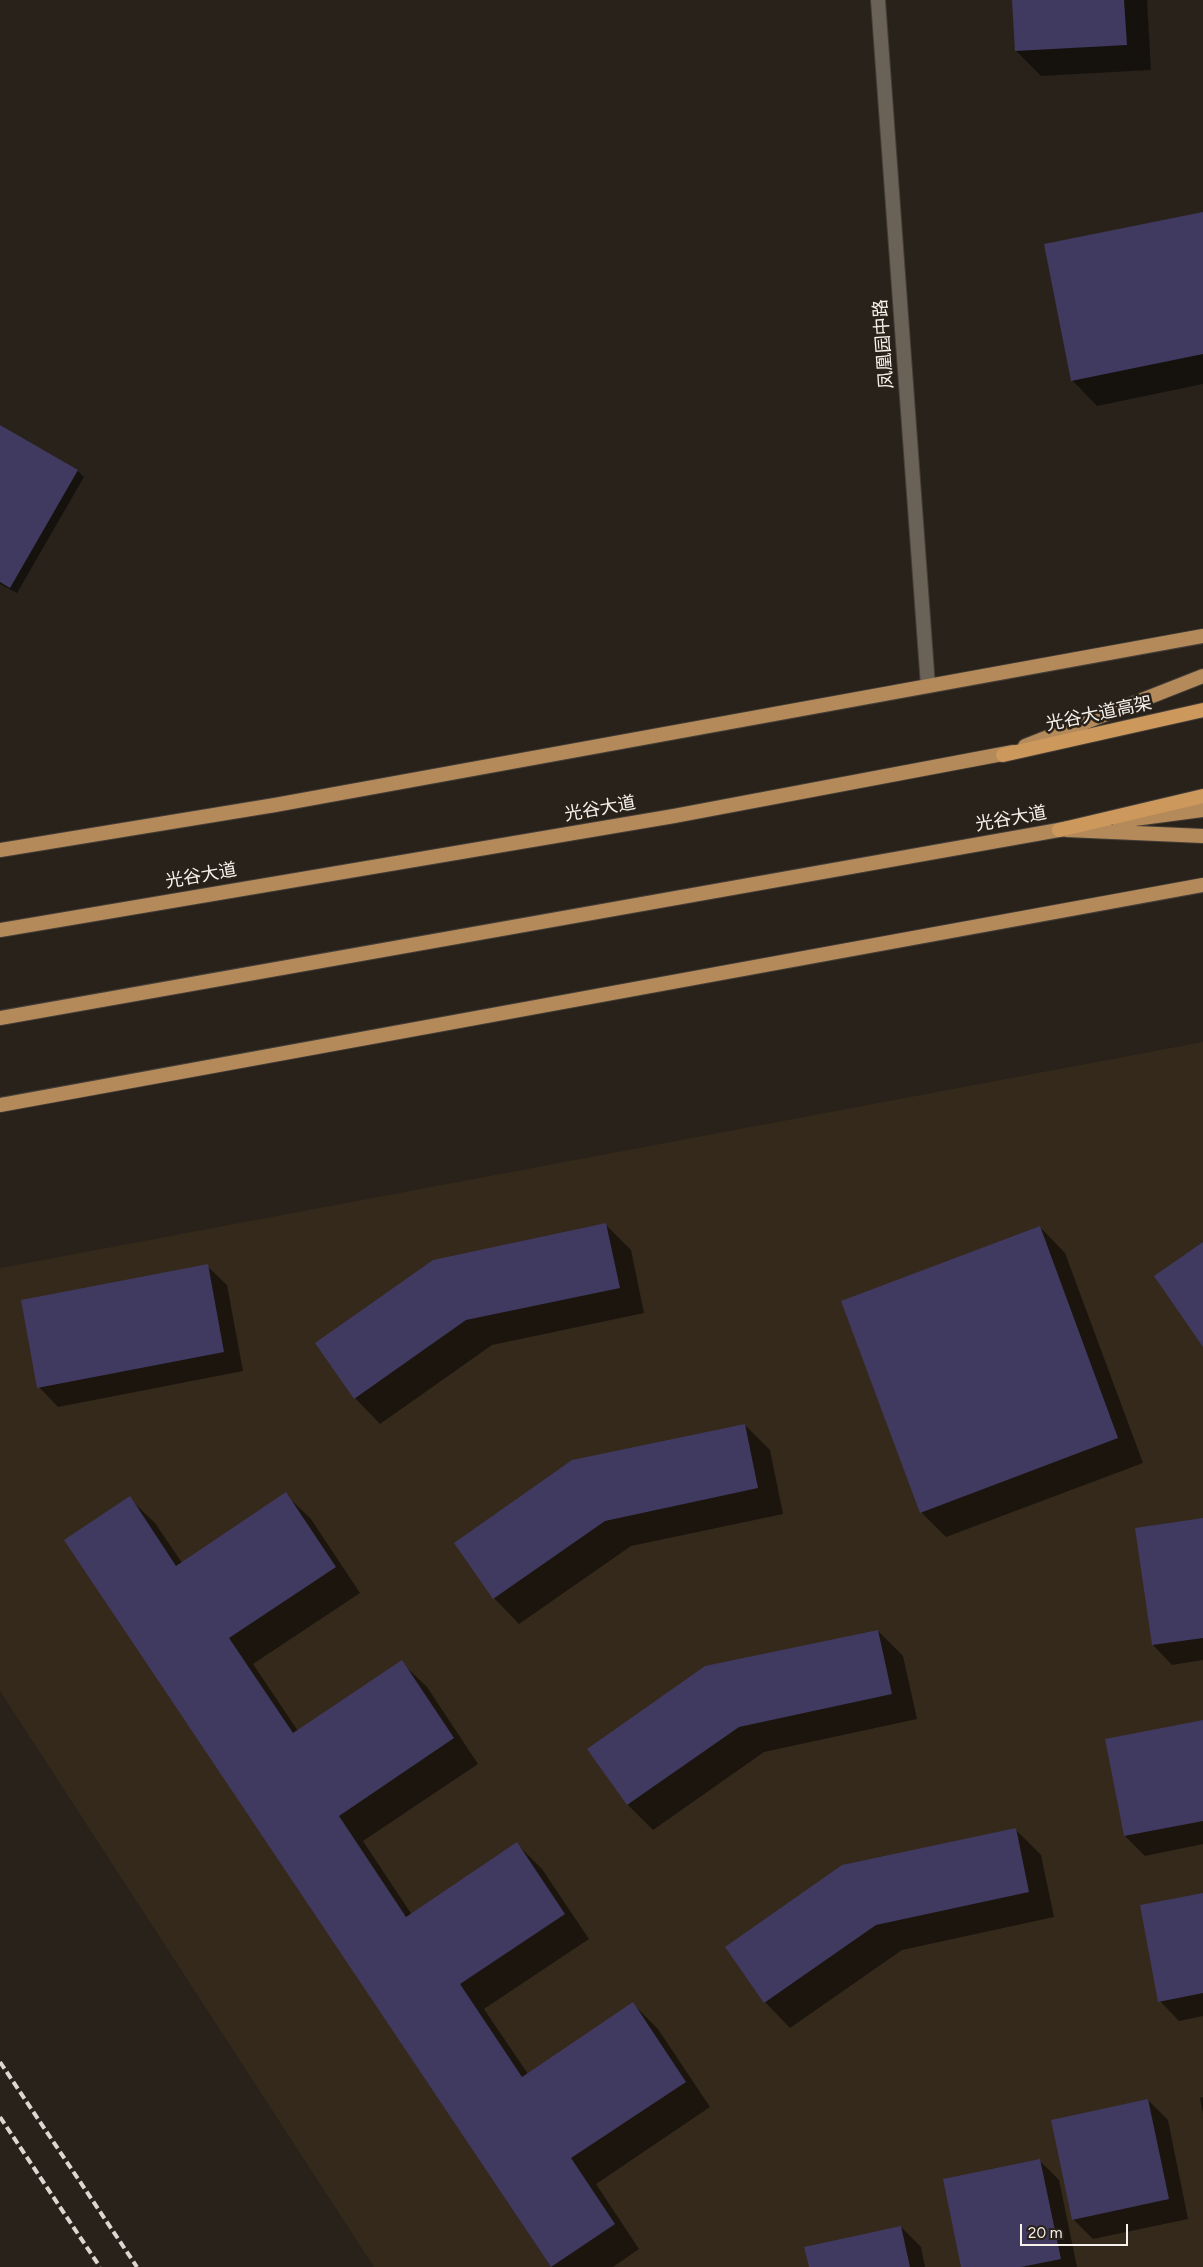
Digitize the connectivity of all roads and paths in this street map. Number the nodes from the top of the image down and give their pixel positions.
1 (878, 0) edge
2 (1203, 636) edge
3 (1203, 676) edge
4 (928, 686) junction
5 (1203, 705) edge
6 (1203, 710) edge
7 (1003, 755) junction
8 (1203, 796) edge
9 (1203, 810) edge
10 (1059, 830) junction
11 (1203, 836) edge
12 (0, 850) edge
13 (1203, 885) edge
14 (0, 930) edge
15 (0, 1018) edge
16 (0, 1105) edge

1 - 4 street, 凤凰园中路
2 - 4 main road
3 - 7 main road
4 - 12 main road
5 - 7 main road, 光谷大道
6 - 7 highway, 光谷大道高架
7 - 14 main road, 光谷大道
8 - 10 highway
9 - 10 main road, 光谷大道
10 - 11 main road
10 - 15 main road, 光谷大道
13 - 16 main road

